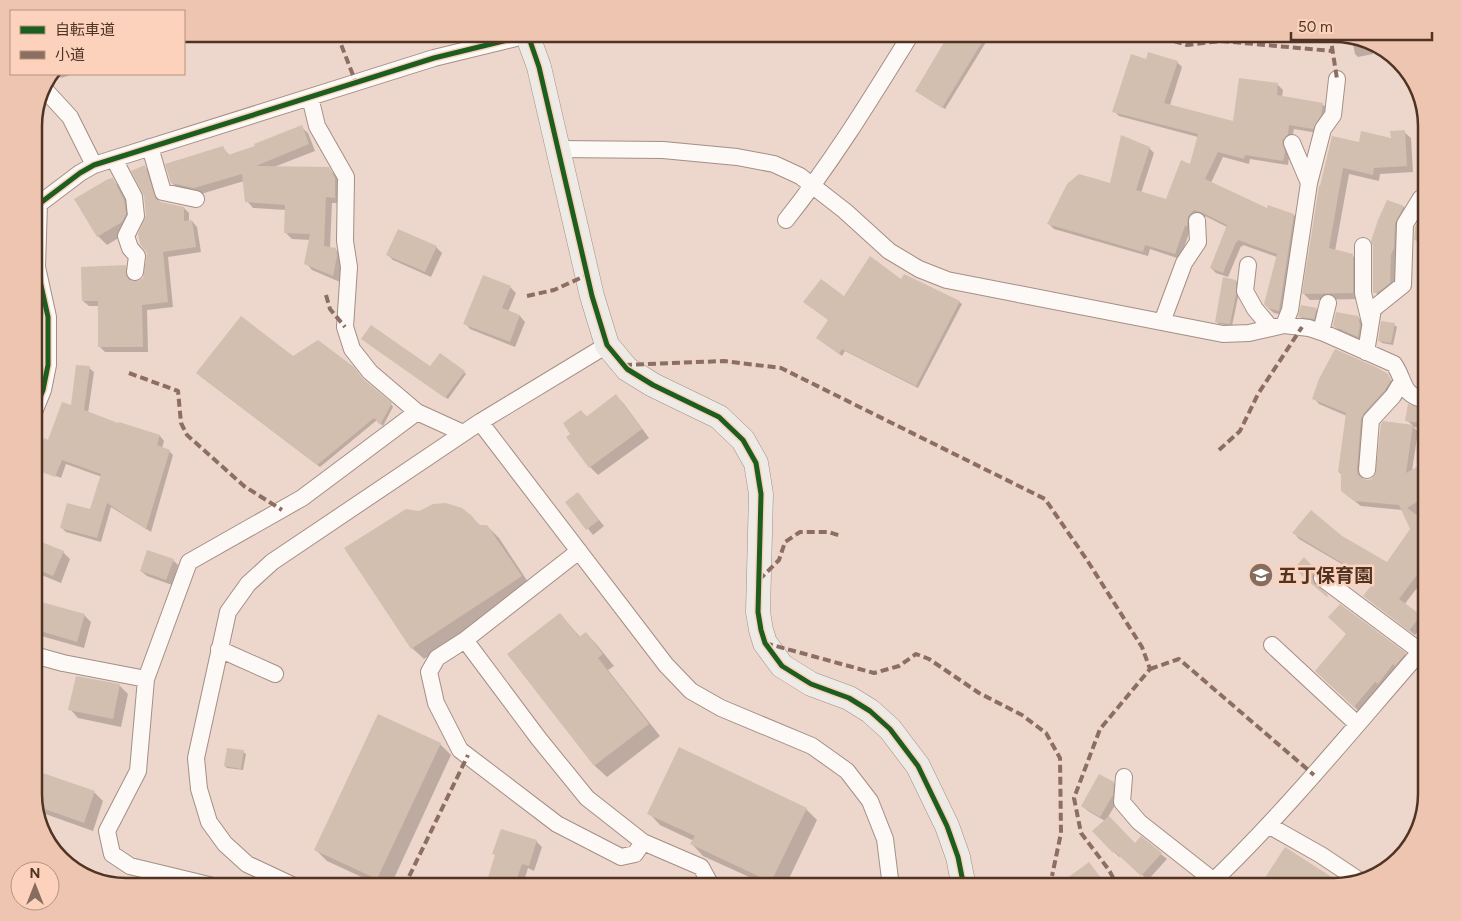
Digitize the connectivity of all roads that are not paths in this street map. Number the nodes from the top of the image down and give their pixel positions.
1 (497, 42) edge
2 (531, 42) edge
3 (906, 42) edge
4 (1337, 79) dead end
5 (49, 94) edge
6 (310, 97) junction
7 (1292, 143) dead end
8 (150, 148) junction
9 (558, 149) junction
10 (114, 159) junction
11 (94, 165) junction
12 (1309, 183) junction
13 (813, 186) junction
14 (196, 199) dead end
15 (43, 201) edge
16 (1419, 201) edge
17 (786, 220) dead end
18 (1197, 220) dead end
19 (1363, 246) dead end
20 (1248, 265) dead end
21 (135, 272) dead end
22 (43, 294) edge
23 (1328, 303) dead end
24 (1162, 322) junction
25 (1371, 324) junction
26 (1278, 326) junction
27 (1321, 332) junction
28 (607, 345) junction
29 (1366, 352) junction
30 (1402, 381) junction
31 (43, 386) edge
32 (1419, 399) edge
33 (418, 412) junction
34 (480, 422) junction
35 (463, 433) junction
36 (1367, 470) dead end
37 (579, 551) junction
38 (1322, 578) dead end
39 (465, 640) junction
40 (1272, 645) dead end
41 (1419, 645) edge
42 (219, 649) junction
43 (1419, 654) edge
44 (43, 658) edge
45 (274, 674) dead end
46 (146, 680) junction
47 (1357, 724) junction
48 (1124, 777) dead end
49 (1268, 825) junction
50 (643, 842) junction
51 (1353, 877) edge
52 (180, 878) edge
53 (277, 878) edge
54 (707, 878) edge
55 (890, 878) edge
56 (962, 878) edge
57 (1203, 878) edge
58 (1216, 878) edge

1 - 6 street
2 - 9 street
3 - 13 street
4 - 12 street
5 - 11 street
6 - 8 street
6 - 33 street
7 - 12 street
8 - 10 street
8 - 14 street
9 - 13 street
9 - 28 street
10 - 11 street
10 - 21 street
11 - 15 street
12 - 26 street
13 - 17 street
13 - 24 street
16 - 25 street
18 - 24 street
19 - 25 street
20 - 26 street
22 - 31 street
23 - 27 street
24 - 26 street
25 - 29 street
26 - 27 street
27 - 29 street
28 - 34 street
28 - 56 street
29 - 30 street
30 - 32 street
30 - 36 street
33 - 35 street
33 - 46 street
34 - 35 street
34 - 37 street
35 - 42 street
37 - 39 street
37 - 55 street
38 - 41 street
39 - 50 street
39 - 50 street
40 - 47 street
42 - 45 street
42 - 53 street
43 - 47 street
44 - 46 street
46 - 52 street
47 - 49 street
48 - 57 street
49 - 51 street
49 - 58 street
50 - 54 street

